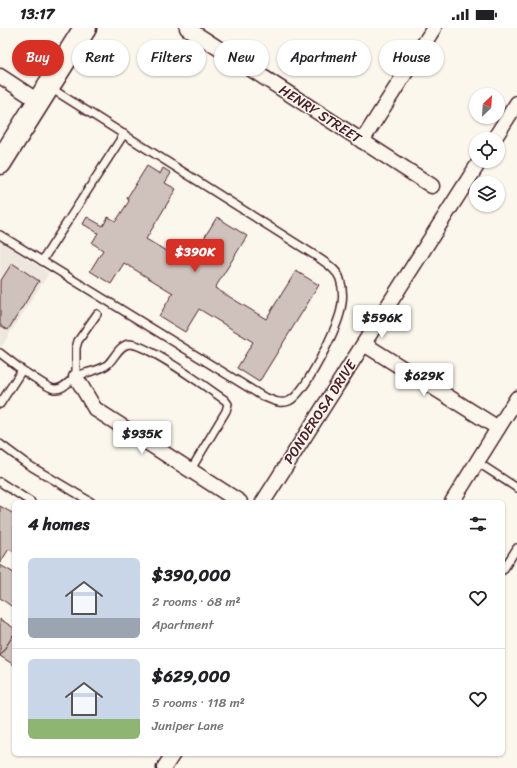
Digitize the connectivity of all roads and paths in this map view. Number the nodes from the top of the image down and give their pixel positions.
1 (85, 28) edge
2 (188, 28) edge
3 (434, 28) edge
4 (0, 76) edge
5 (43, 93) junction
6 (517, 103) edge
7 (498, 132) edge
8 (124, 134) junction
9 (362, 141) junction
10 (0, 163) edge
11 (476, 168) edge
12 (432, 186) dead end
13 (0, 235) edge
14 (42, 261) junction
15 (97, 314) dead end
16 (364, 344) junction
17 (0, 353) edge
18 (22, 370) junction
19 (76, 377) junction
20 (517, 398) edge
21 (0, 404) edge
22 (498, 428) junction
23 (0, 444) edge
24 (477, 462) junction
25 (190, 471) junction
26 (0, 482) edge
27 (517, 488) edge
28 (28, 500) edge
29 (88, 500) edge
30 (237, 500) edge
31 (263, 500) edge
32 (453, 500) edge
33 (517, 548) edge
34 (505, 567) edge
35 (172, 756) edge
36 (164, 768) edge

1 - 5 highway
2 - 9 street, HENRY STREET
3 - 9 street
4 - 5 street
5 - 8 lane
5 - 10 highway
6 - 7 street
8 - 14 lane
8 - 14 lane
9 - 12 street, HENRY STREET
11 - 16 street, PONDEROSA DRIVE
13 - 14 lane
15 - 19 lane
16 - 22 street
16 - 31 street, PONDEROSA DRIVE
17 - 18 lane
18 - 19 lane
18 - 21 lane
19 - 25 street
19 - 25 lane
20 - 22 street
22 - 24 street
23 - 29 lane
24 - 27 lane
24 - 32 street
25 - 30 street
26 - 28 lane
33 - 34 lane
35 - 36 street

